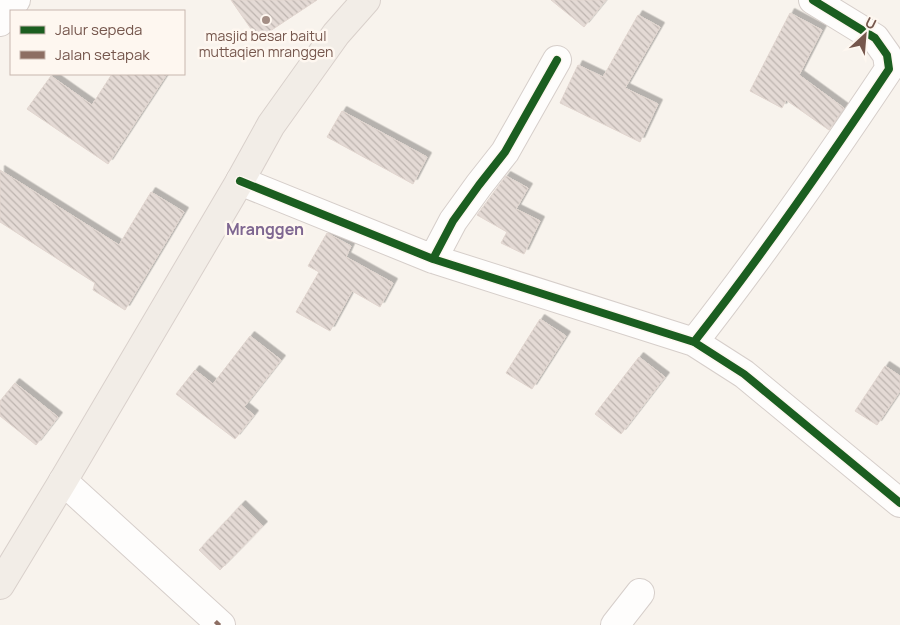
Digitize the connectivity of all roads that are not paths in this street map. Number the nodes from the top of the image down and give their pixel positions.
1 (16, 0) edge
2 (366, 0) edge
3 (812, 0) edge
4 (0, 22) edge
5 (557, 60) dead end
6 (240, 181) junction
7 (433, 259) junction
8 (694, 342) junction
9 (63, 481) junction
10 (900, 503) edge
11 (0, 585) edge
12 (640, 593) dead end
13 (219, 624) edge
14 (615, 625) edge

1 - 4 street
2 - 6 main road
3 - 8 street
5 - 7 street
6 - 7 street
6 - 9 main road
7 - 8 street
8 - 10 street
9 - 11 main road
9 - 13 street
12 - 14 street

